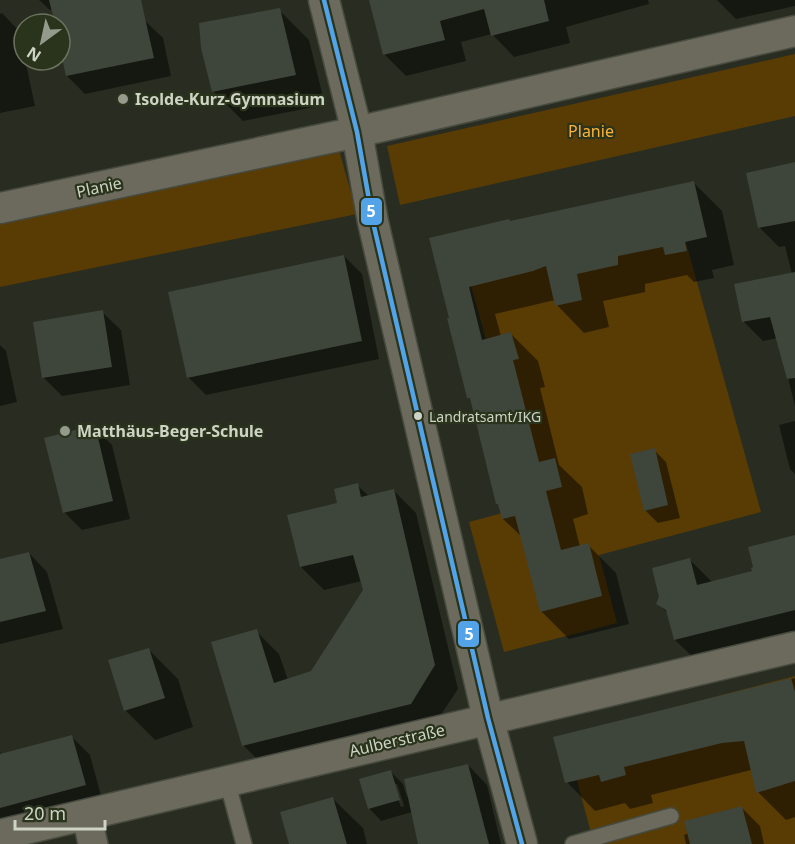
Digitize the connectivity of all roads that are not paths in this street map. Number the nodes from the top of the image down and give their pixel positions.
1 (324, 0) edge
2 (795, 31) edge
3 (357, 132) junction
4 (0, 208) edge
5 (795, 647) edge
6 (488, 718) junction
7 (227, 781) junction
8 (671, 816) dead end
9 (87, 825) edge
10 (0, 836) edge
11 (100, 844) edge
12 (244, 844) edge
13 (522, 844) edge
14 (573, 844) edge

1 - 3 street
2 - 3 street, Planie
3 - 4 street, Planie
3 - 6 street
5 - 6 street, Aulberstraße
6 - 7 street, Aulberstraße
6 - 13 street
7 - 9 street, Aulberstraße
7 - 12 lane
8 - 14 lane
9 - 10 street, Aulberstraße
9 - 11 lane

